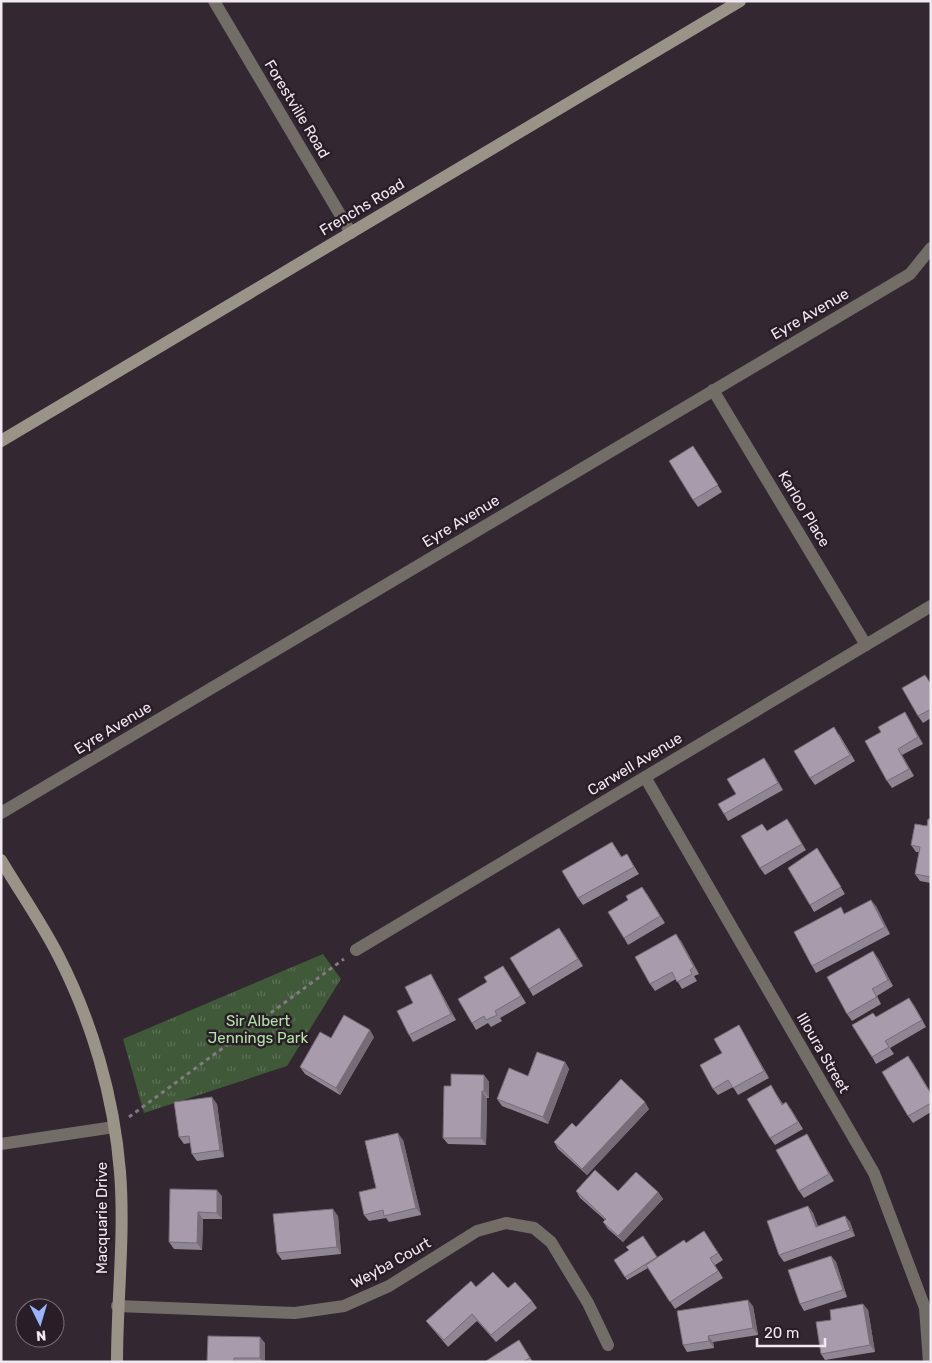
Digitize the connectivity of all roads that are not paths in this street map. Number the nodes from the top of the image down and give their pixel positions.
1 (740, 1) edge
2 (219, 3) edge
3 (351, 233) junction
4 (931, 248) edge
5 (713, 390) junction
6 (1, 441) edge
7 (931, 606) edge
8 (866, 645) junction
9 (646, 777) junction
10 (1, 813) edge
11 (1, 860) edge
12 (356, 950) road end
13 (114, 1127) junction
14 (1, 1144) edge
15 (117, 1306) junction
16 (928, 1308) edge
17 (608, 1345) dead end
18 (117, 1362) edge
19 (929, 1362) edge

1 - 3 street, Frenchs Road
2 - 3 street, Forestville Road
3 - 6 street, Frenchs Road
4 - 5 street, Eyre Avenue
5 - 8 street, Karloo Place
5 - 10 street, Eyre Avenue
7 - 8 street, Carwell Avenue
8 - 9 street, Carwell Avenue
9 - 12 street, Carwell Avenue
9 - 16 street, Illoura Street
11 - 13 street, Macquarie Drive
13 - 14 street
13 - 15 street, Macquarie Drive
15 - 17 street, Weyba Court
15 - 18 street, Macquarie Drive
16 - 19 street, Illoura Street

